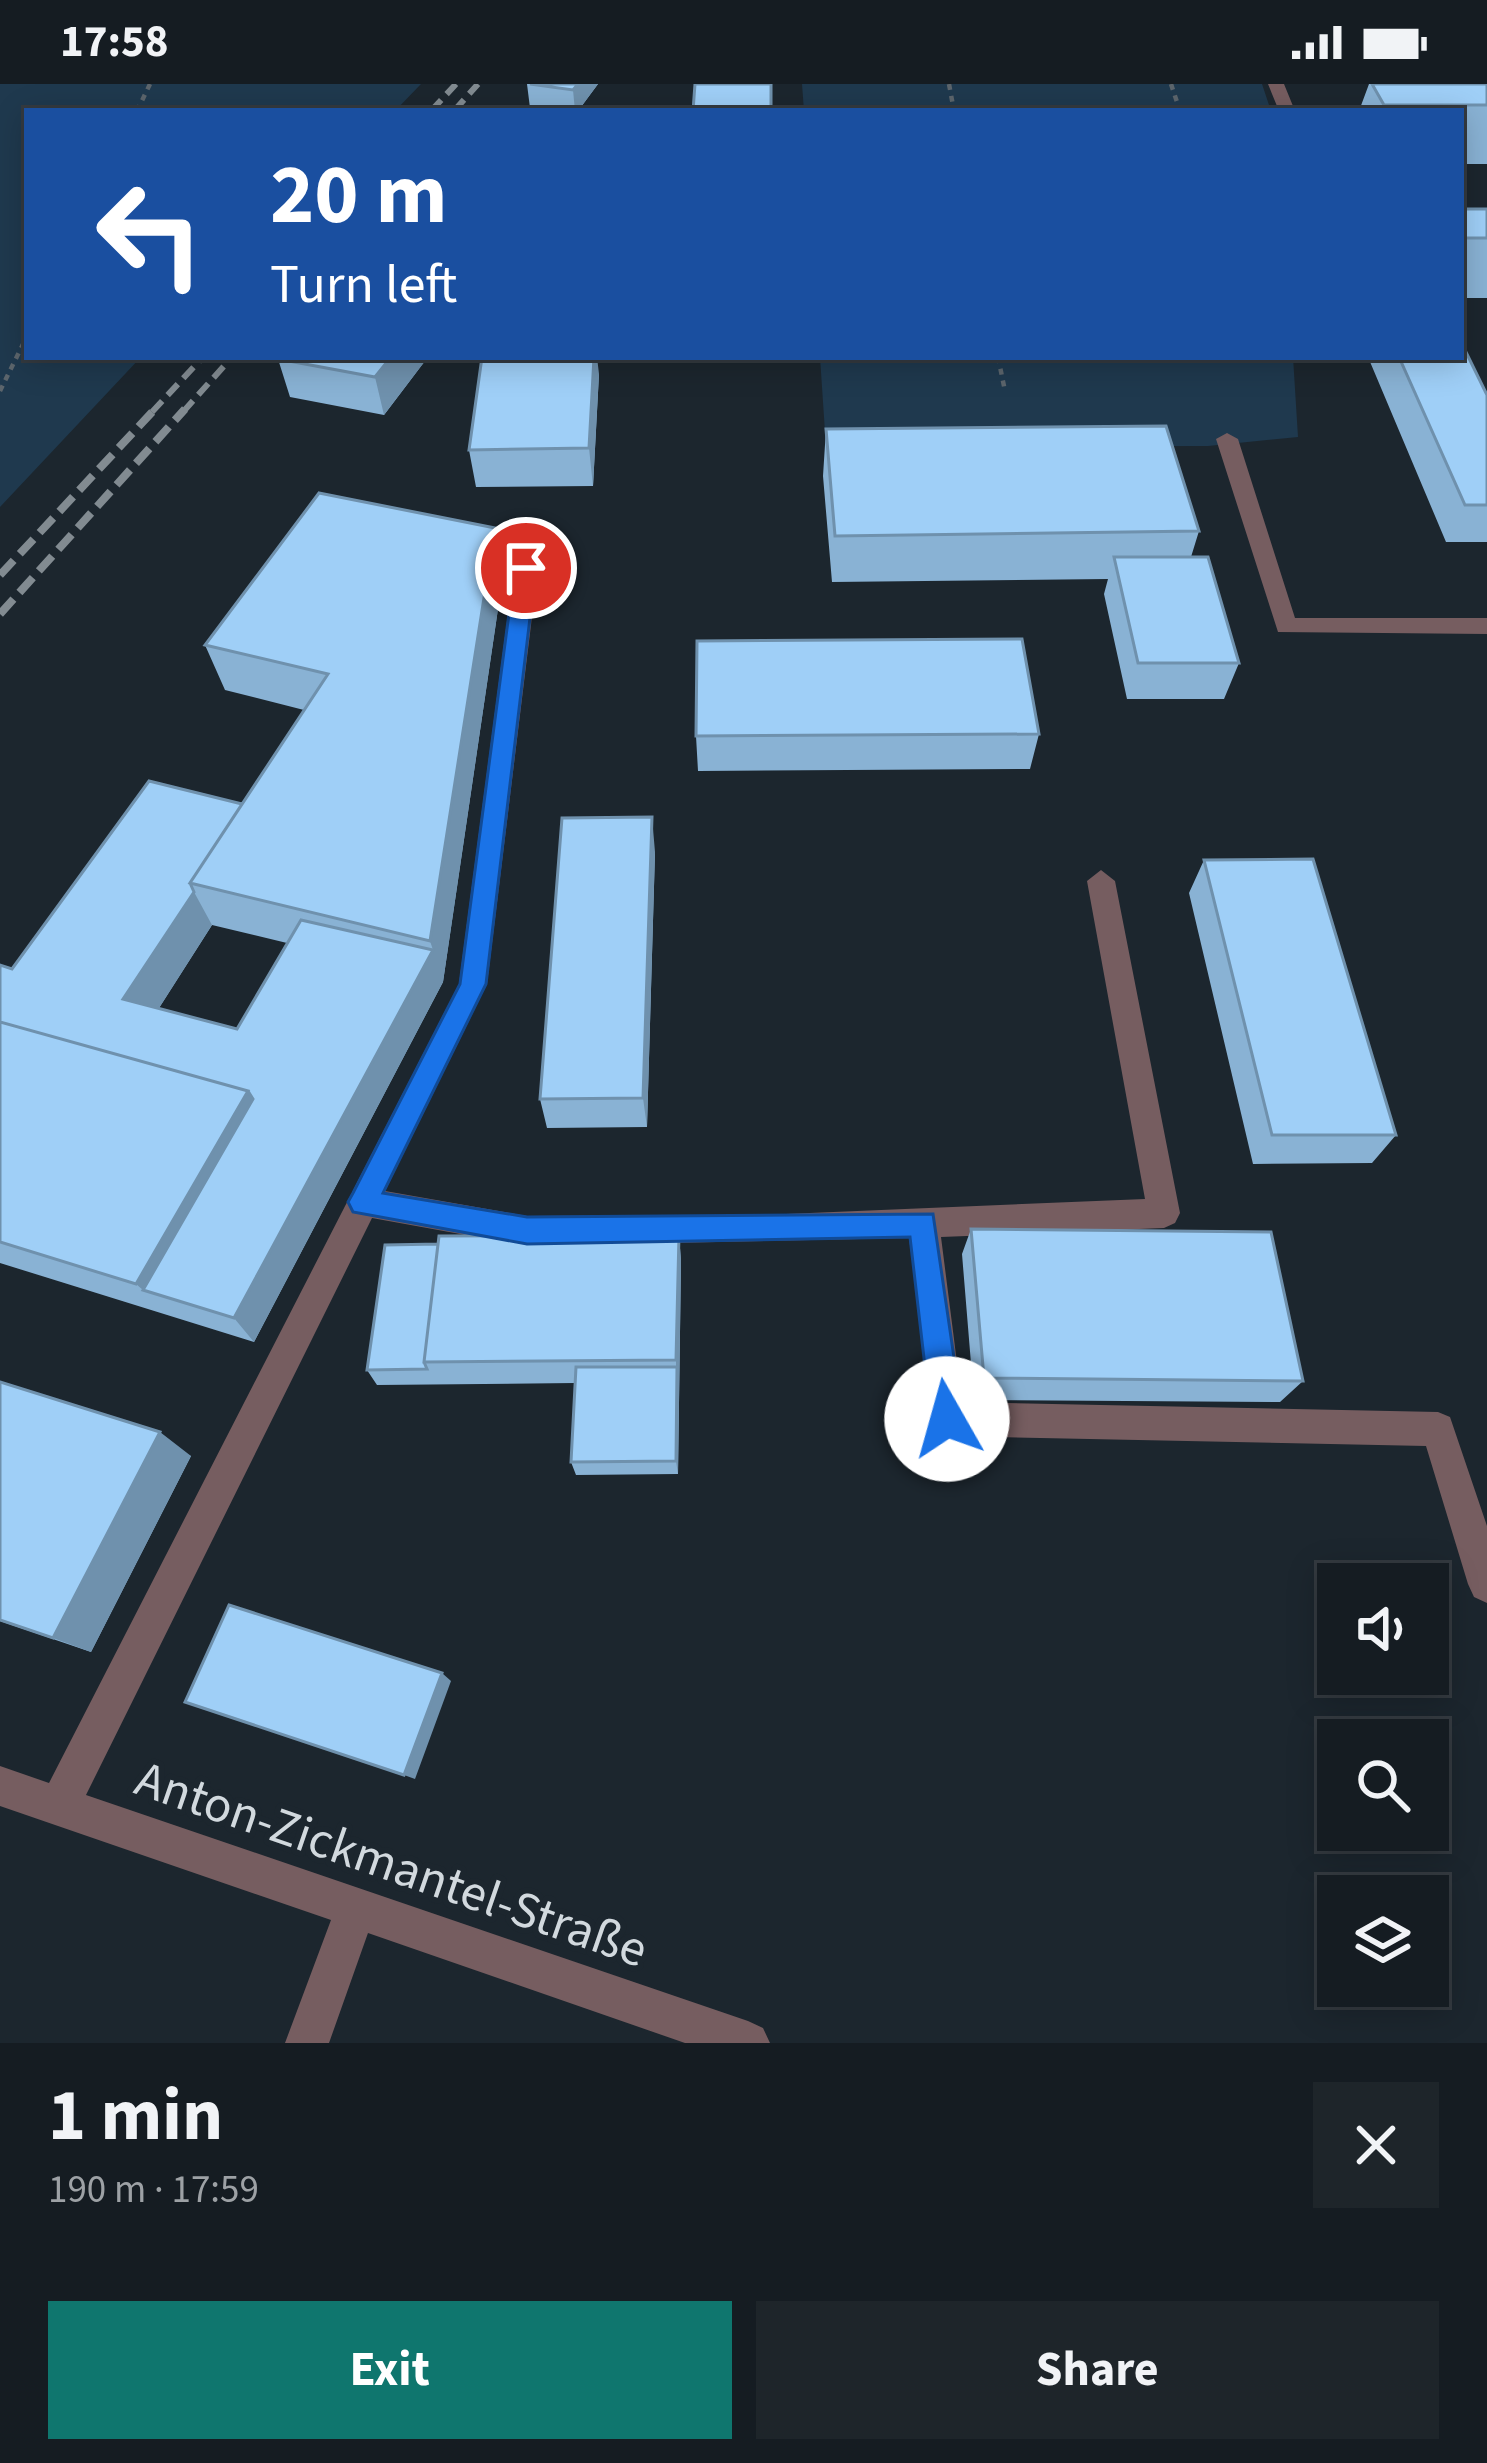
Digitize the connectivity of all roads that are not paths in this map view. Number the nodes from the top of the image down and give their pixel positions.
1 (1227, 439) dead end
2 (526, 568) dead end
3 (1487, 626) edge
4 (1101, 880) dead end
5 (363, 1202) junction
6 (923, 1224) junction
7 (1487, 1584) edge
8 (0, 1786) edge
9 (59, 1806) junction
10 (356, 1908) junction
11 (307, 2043) edge
12 (748, 2043) edge

1 - 3 street
2 - 5 street
4 - 6 street
5 - 6 street
5 - 9 street
6 - 7 street
8 - 9 street, Anton-Zickmantel-Straße
9 - 10 street, Anton-Zickmantel-Straße
10 - 11 street
10 - 12 street, Anton-Zickmantel-Straße

